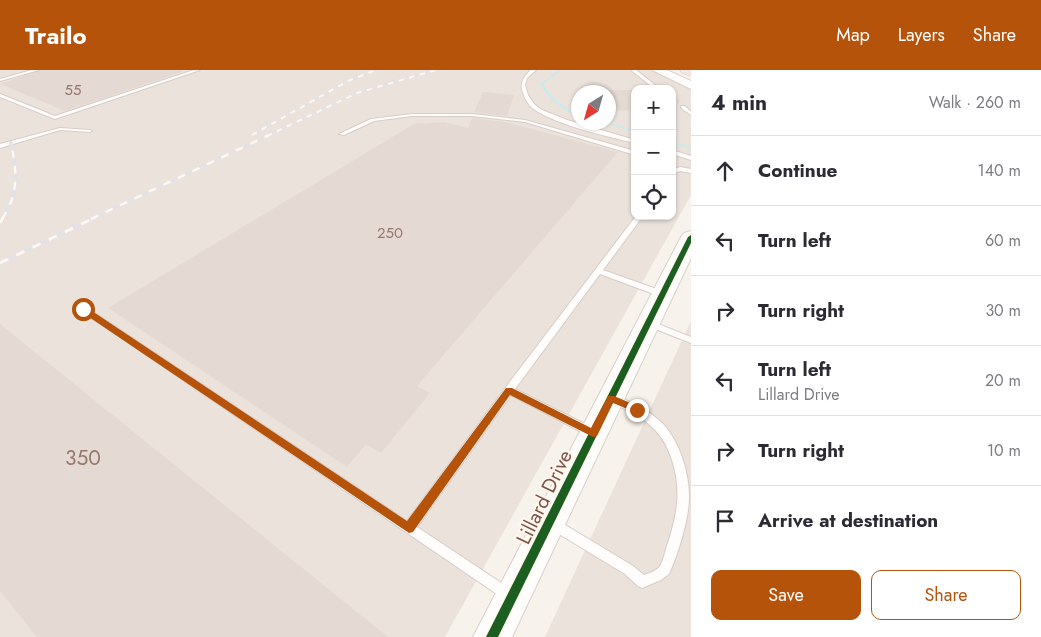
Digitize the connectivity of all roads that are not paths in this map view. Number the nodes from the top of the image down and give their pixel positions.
1 (37, 70) edge
2 (198, 70) edge
3 (534, 70) edge
4 (633, 70) edge
5 (658, 70) edge
6 (686, 70) edge
7 (691, 72) edge
8 (0, 80) edge
9 (691, 84) edge
10 (653, 85) edge
11 (0, 95) edge
12 (683, 106) dead end
13 (691, 114) edge
14 (90, 131) dead end
15 (342, 134) dead end
16 (631, 141) edge
17 (1, 147) edge
18 (631, 153) edge
19 (676, 153) edge
20 (691, 158) edge
21 (676, 168) edge
22 (680, 169) junction
23 (676, 170) edge
24 (691, 171) edge
25 (637, 220) edge
26 (685, 253) edge
27 (600, 271) junction
28 (662, 294) junction
29 (83, 309) dead end
30 (648, 323) junction
31 (691, 340) edge
32 (509, 390) junction
33 (611, 398) junction
34 (593, 433) junction
35 (550, 522) junction
36 (409, 528) junction
37 (511, 598) junction
38 (492, 637) edge

1 - 8 lane
2 - 11 lane
3 - 16 lane
4 - 10 lane
5 - 9 street
6 - 7 highway
12 - 13 lane
14 - 17 lane
15 - 18 lane
19 - 20 lane
21 - 22 lane
22 - 23 lane
22 - 24 lane
25 - 27 lane
26 - 28 street, Lillard Drive
27 - 28 lane
27 - 32 lane
28 - 30 street, Lillard Drive
29 - 36 lane
30 - 31 lane
30 - 33 street, Lillard Drive
32 - 34 lane
32 - 36 lane
33 - 34 street, Lillard Drive
33 - 35 lane
34 - 35 street, Lillard Drive
35 - 37 street, Lillard Drive
36 - 37 lane
37 - 38 street, Lillard Drive

